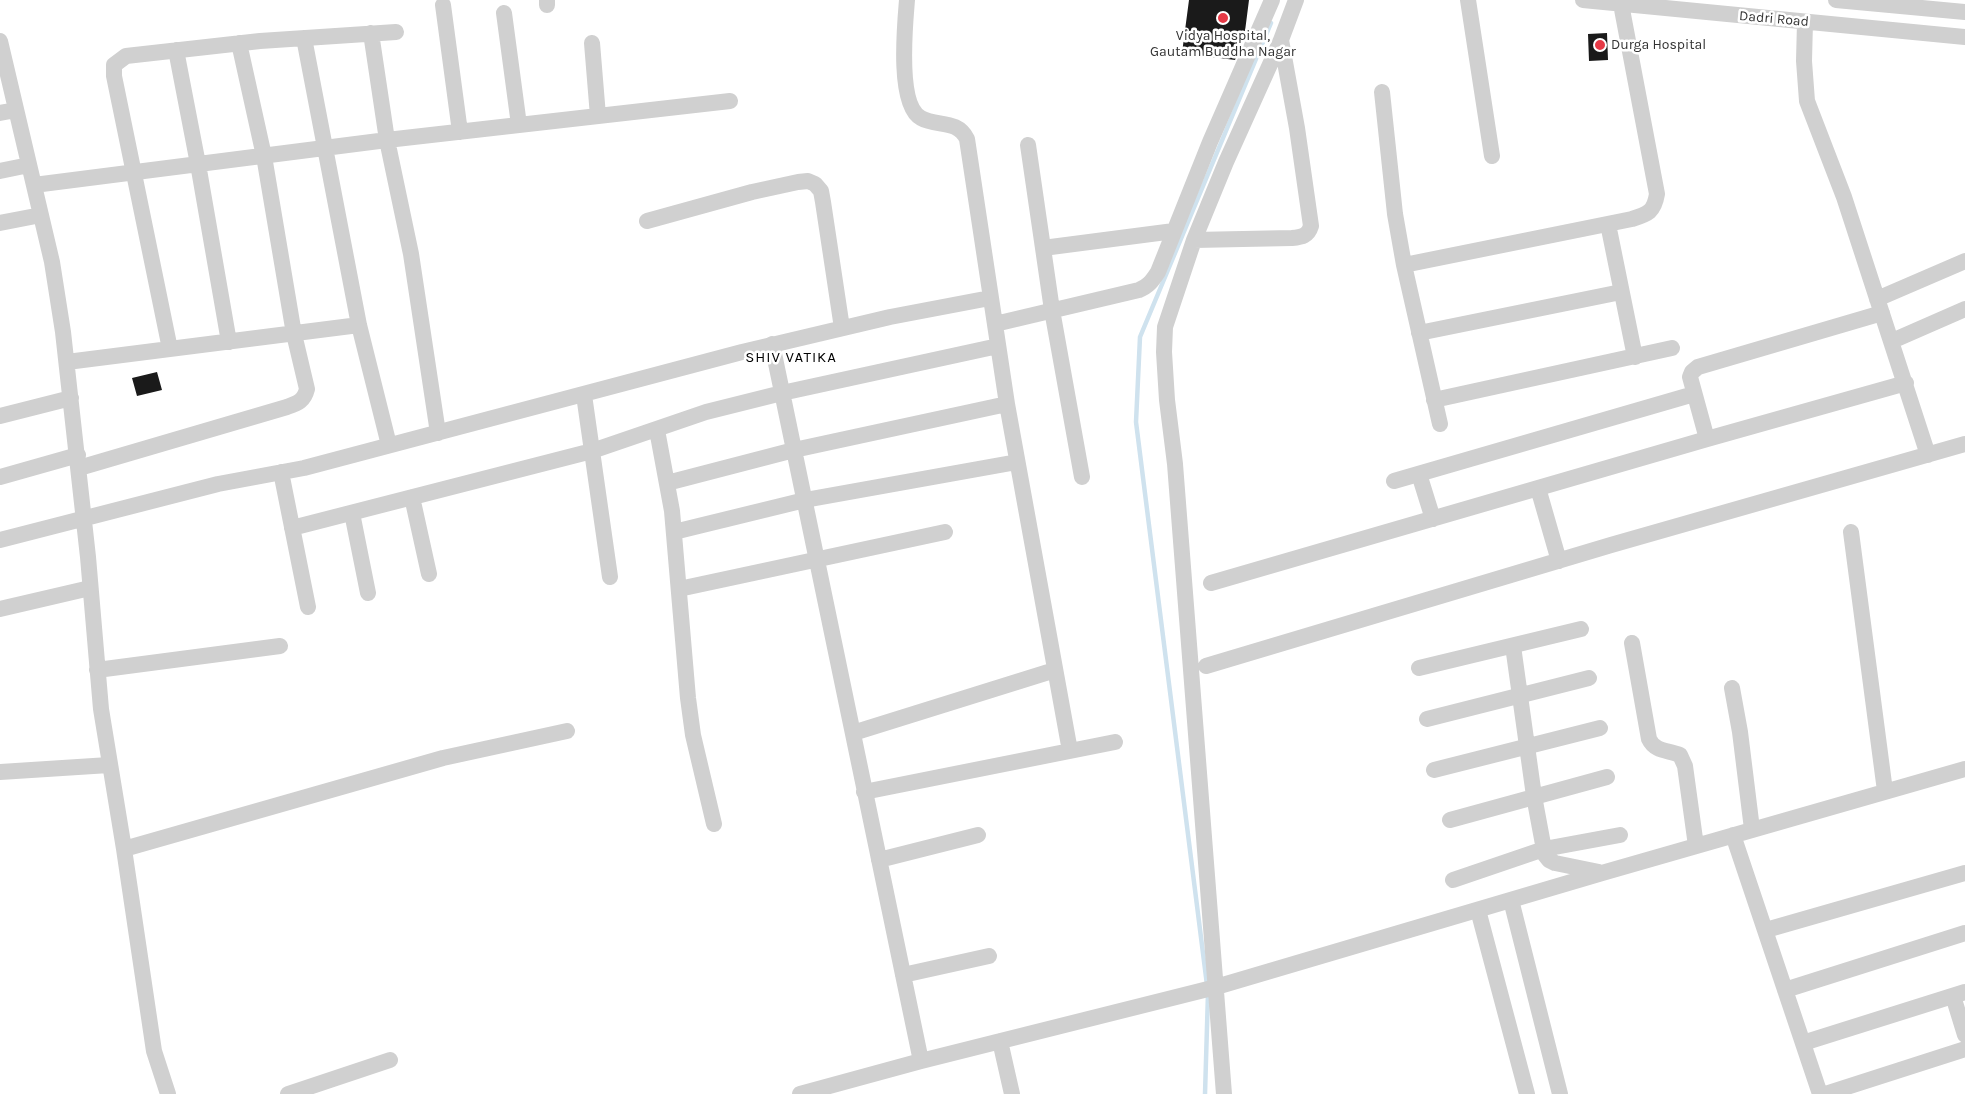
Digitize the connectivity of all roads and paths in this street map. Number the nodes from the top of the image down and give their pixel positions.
1 (908, 0) edge
2 (1272, 0) edge
3 (1296, 0) edge
4 (1468, 0) edge
5 (1583, 0) edge
6 (1836, 0) edge
7 (1873, 2) edge
8 (1622, 4) junction
9 (443, 5) dead end
10 (1965, 12) edge
11 (504, 14) dead end
12 (1805, 22) junction
13 (396, 32) dead end
14 (371, 33) junction
15 (1965, 37) edge
16 (304, 38) junction
17 (1281, 40) junction
18 (0, 41) edge
19 (239, 43) junction
20 (592, 43) dead end
21 (176, 50) junction
22 (1382, 92) dead end
23 (730, 100) dead end
24 (8, 111) edge
25 (598, 116) junction
26 (519, 125) junction
27 (460, 132) junction
28 (387, 140) junction
29 (1028, 145) dead end
30 (325, 148) junction
31 (264, 156) junction
32 (1492, 156) dead end
33 (198, 164) junction
34 (29, 165) junction
35 (0, 171) edge
36 (133, 173) junction
37 (34, 185) junction
38 (41, 215) junction
39 (647, 221) dead end
40 (0, 223) edge
41 (1608, 224) junction
42 (1174, 231) junction
43 (1194, 240) junction
44 (1043, 248) junction
45 (1965, 261) edge
46 (1404, 265) junction
47 (1622, 292) junction
48 (990, 298) junction
49 (1880, 306) junction
50 (1965, 309) edge
51 (1052, 310) junction
52 (994, 324) junction
53 (359, 325) junction
54 (842, 328) junction
55 (294, 334) junction
56 (1419, 334) junction
57 (1892, 341) junction
58 (229, 342) junction
59 (772, 344) junction
60 (998, 346) junction
61 (1672, 348) dead end
62 (170, 349) junction
63 (1635, 357) junction
64 (67, 362) junction
65 (1906, 383) junction
66 (782, 393) junction
67 (584, 394) junction
68 (1694, 394) junction
69 (71, 398) junction
70 (1434, 400) junction
71 (1007, 404) junction
72 (0, 416) edge
73 (1440, 424) dead end
74 (657, 430) junction
75 (438, 433) junction
76 (1707, 439) junction
77 (1965, 444) edge
78 (388, 445) junction
79 (794, 450) junction
80 (592, 451) junction
81 (1928, 455) junction
82 (78, 461) junction
83 (1017, 462) junction
84 (282, 472) junction
85 (1419, 474) junction
86 (0, 477) edge
87 (1082, 477) dead end
88 (1394, 482) dead end
89 (666, 483) junction
90 (1538, 488) junction
91 (412, 497) junction
92 (805, 500) junction
93 (352, 513) junction
94 (1433, 519) junction
95 (84, 520) junction
96 (292, 528) junction
97 (674, 532) junction
98 (946, 532) dead end
99 (1851, 532) dead end
100 (0, 540) edge
101 (818, 558) junction
102 (1559, 561) junction
103 (429, 574) dead end
104 (610, 577) dead end
105 (1211, 583) dead end
106 (90, 588) junction
107 (679, 588) junction
108 (368, 593) dead end
109 (308, 607) dead end
110 (0, 609) edge
111 (1581, 629) dead end
112 (1632, 643) dead end
113 (280, 646) dead end
114 (1513, 646) junction
115 (1206, 666) dead end
116 (1419, 668) dead end
117 (97, 670) junction
118 (1055, 670) junction
119 (1589, 678) dead end
120 (1732, 688) dead end
121 (1521, 696) junction
122 (1427, 719) dead end
123 (1600, 728) dead end
124 (568, 731) dead end
125 (853, 733) junction
126 (1116, 742) dead end
127 (1528, 747) junction
128 (1070, 751) junction
129 (109, 765) junction
130 (1965, 769) edge
131 (1434, 770) dead end
132 (0, 772) edge
133 (1607, 777) dead end
134 (1885, 791) junction
135 (864, 792) junction
136 (1534, 796) junction
137 (1450, 820) dead end
138 (714, 824) dead end
139 (1752, 829) junction
140 (978, 835) dead end
141 (1620, 835) dead end
142 (1733, 835) junction
143 (1696, 846) junction
144 (124, 849) junction
145 (1544, 849) junction
146 (879, 860) junction
147 (1602, 873) junction
148 (1965, 873) edge
149 (1453, 880) dead end
150 (1511, 900) junction
151 (1478, 910) junction
152 (1766, 930) junction
153 (1965, 933) edge
154 (989, 956) dead end
155 (903, 975) junction
156 (1210, 988) junction
157 (1785, 990) junction
158 (1959, 994) edge
159 (1965, 1035) edge
160 (1000, 1041) junction
161 (1803, 1043) junction
162 (1965, 1049) edge
163 (390, 1060) dead end
164 (922, 1061) junction
165 (168, 1094) edge
166 (288, 1094) edge
167 (800, 1094) edge
168 (1012, 1094) edge
169 (1224, 1094) edge
170 (1527, 1094) edge
171 (1560, 1094) edge
172 (1820, 1094) edge
173 (1825, 1094) edge

1 - 48 street
2 - 42 street
3 - 17 street
4 - 32 street
5 - 8 street, Dadri Road
6 - 7 street
7 - 10 street
8 - 12 street, Dadri Road
8 - 41 street
9 - 27 street
11 - 26 street
12 - 15 street, Dadri Road
12 - 49 street
13 - 14 street
14 - 16 street
14 - 28 street
16 - 19 street
16 - 30 street
17 - 43 street
17 - 43 street
18 - 24 street
19 - 21 street
19 - 31 street
20 - 25 street
21 - 33 street
21 - 36 street
22 - 46 street
23 - 25 street
24 - 34 street
25 - 26 street
26 - 27 street
27 - 28 street
28 - 30 street
28 - 75 street
29 - 44 street
30 - 31 street
30 - 53 street
31 - 33 street
31 - 55 street
33 - 36 street
33 - 58 street
34 - 35 street
34 - 37 street
36 - 37 street
36 - 62 street
37 - 38 street
38 - 40 street
38 - 64 street
39 - 54 street
41 - 46 street
41 - 47 street
42 - 44 street
42 - 51 street
43 - 156 street
44 - 51 street
45 - 49 street
46 - 56 street
47 - 56 street
47 - 63 street
48 - 52 street
48 - 54 street
49 - 57 street
49 - 68 street
50 - 57 street
51 - 52 street
51 - 87 street
52 - 60 street
53 - 55 street
53 - 78 street
54 - 59 street
55 - 58 street
55 - 82 street
56 - 70 street
57 - 65 street
58 - 62 street
59 - 66 street
59 - 67 street
60 - 66 street
60 - 71 street
61 - 63 street
62 - 64 street
63 - 70 street
64 - 69 street
65 - 76 street
65 - 81 street
66 - 74 street
66 - 79 street
67 - 75 street
67 - 80 street
68 - 76 street
68 - 85 street
69 - 72 street
69 - 82 street
70 - 73 street
71 - 79 street
71 - 83 street
74 - 80 street
74 - 89 street
75 - 78 street
76 - 90 street
77 - 81 street
78 - 84 street
79 - 89 street
79 - 92 street
80 - 91 street
80 - 104 street
81 - 102 street
82 - 86 street
82 - 95 street
83 - 92 street
83 - 118 street
84 - 95 street
84 - 96 street
85 - 88 street
85 - 94 street
89 - 97 street
90 - 94 street
90 - 102 street
91 - 93 street
91 - 103 street
92 - 97 street
92 - 101 street
93 - 96 street
93 - 108 street
94 - 105 street
95 - 100 street
95 - 106 street
96 - 109 street
97 - 107 street
98 - 101 street
99 - 134 street
101 - 107 street
101 - 125 street
102 - 115 street
106 - 110 street
106 - 117 street
107 - 138 street
111 - 114 street
112 - 143 street
113 - 117 street
114 - 116 street
114 - 121 street
117 - 129 street
118 - 125 street
118 - 128 street
119 - 121 street
120 - 139 street
121 - 122 street
121 - 127 street
123 - 127 street
124 - 144 street
125 - 135 street
126 - 128 street
127 - 131 street
127 - 136 street
128 - 135 street
129 - 132 street
129 - 144 street
130 - 134 street
133 - 136 street
134 - 139 street
135 - 146 street
136 - 137 street
136 - 145 street
139 - 142 street
140 - 146 street
141 - 145 street
142 - 143 street
142 - 152 street
143 - 147 street
144 - 165 street
145 - 147 street
145 - 149 street
146 - 155 street
147 - 150 street
148 - 152 street
150 - 151 street
150 - 171 street
151 - 156 street
151 - 170 street
152 - 157 street
153 - 157 street
154 - 155 street
155 - 164 street
156 - 160 street
156 - 169 street
157 - 161 street
158 - 159 street
158 - 161 street
160 - 164 street
160 - 168 street
161 - 172 street
162 - 173 street
163 - 166 street
164 - 167 street

